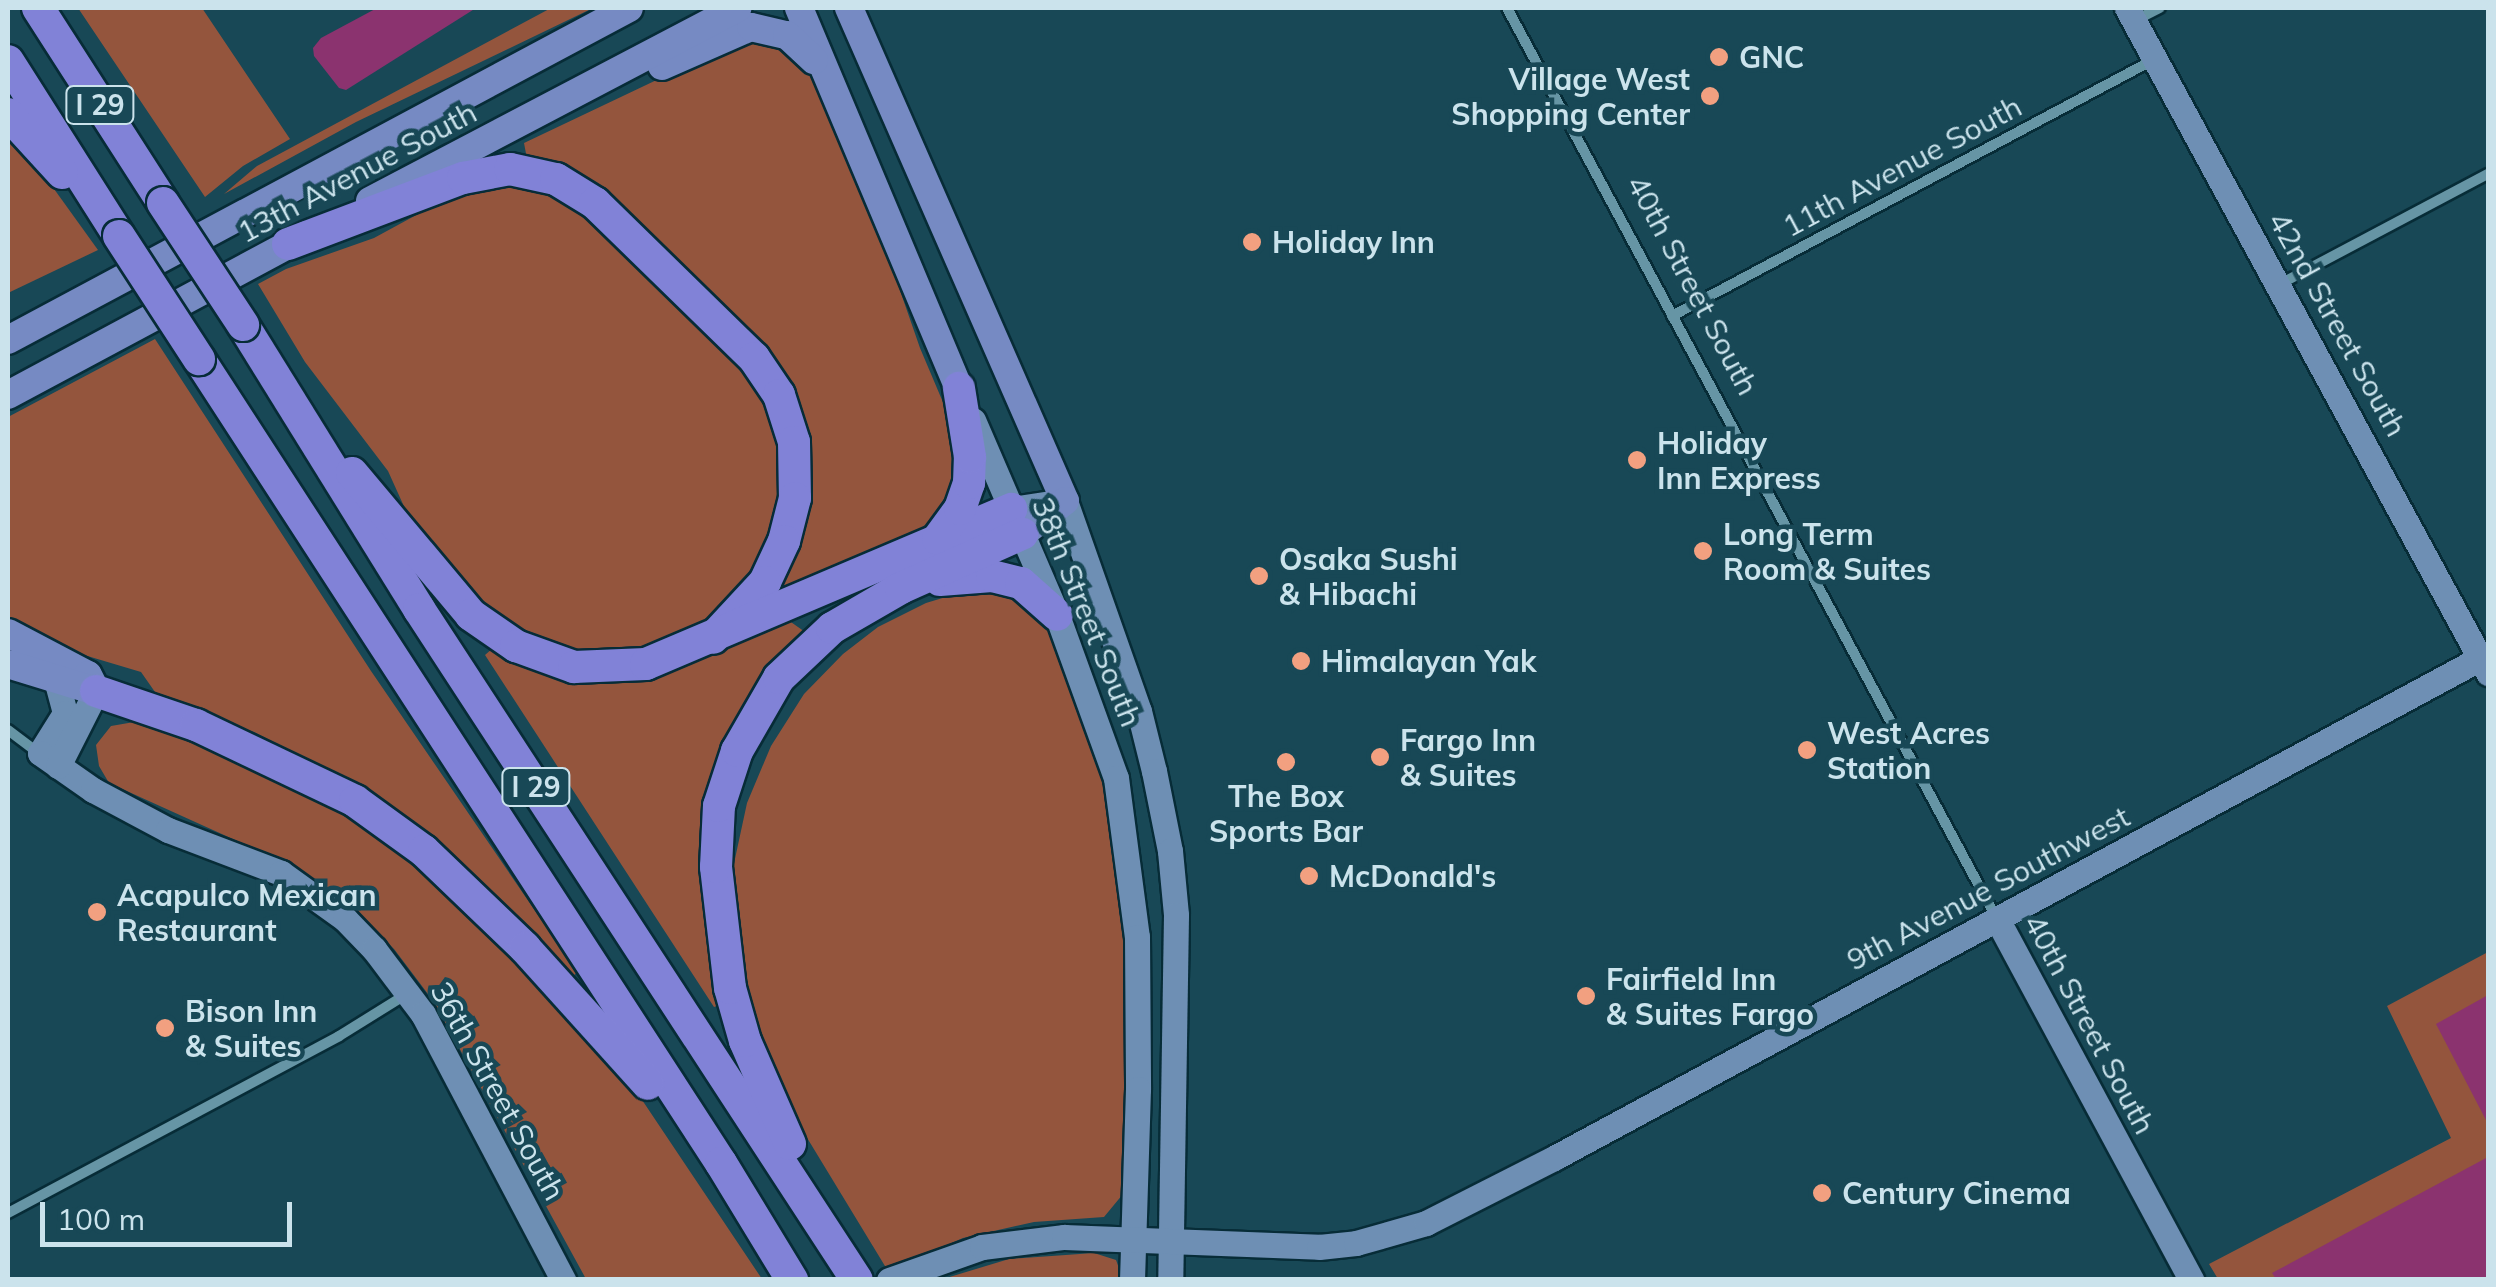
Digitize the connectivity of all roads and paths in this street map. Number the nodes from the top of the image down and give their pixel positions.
1 (38, 8) edge
2 (629, 8) edge
3 (737, 8) edge
4 (799, 8) edge
5 (849, 8) edge
6 (1507, 8) edge
7 (2160, 8) edge
8 (2131, 14) edge
9 (2154, 60) junction
10 (8, 61) edge
11 (820, 67) junction
12 (8, 114) edge
13 (520, 120) junction
14 (2488, 174) edge
15 (112, 225) junction
16 (288, 244) junction
17 (2280, 284) junction
18 (1672, 316) junction
19 (8, 340) edge
20 (960, 388) junction
21 (8, 395) edge
22 (299, 418) junction
23 (1065, 501) junction
24 (1016, 521) junction
25 (936, 540) junction
26 (902, 588) junction
27 (1058, 614) junction
28 (8, 634) edge
29 (714, 638) junction
30 (2486, 662) edge
31 (8, 664) edge
32 (58, 683) junction
33 (96, 692) junction
34 (8, 730) edge
35 (49, 760) junction
36 (1997, 920) junction
37 (409, 992) junction
38 (721, 1163) junction
39 (8, 1214) edge
40 (831, 1235) junction
41 (1134, 1241) junction
42 (1171, 1242) junction
43 (789, 1274) edge
44 (563, 1280) edge
45 (857, 1280) edge
46 (889, 1280) edge
47 (1132, 1280) edge
48 (1170, 1280) edge
49 (2191, 1280) edge

1 - 22 highway, I 29, bridge
2 - 19 main road, 13th Avenue South
3 - 13 main road, 13th Avenue South
4 - 11 main road, 38th Street South
5 - 23 main road, 38th Street South
6 - 18 street, 40th Street South
7 - 8 street
8 - 9 street, 42nd Street South
9 - 17 street, 42nd Street South
9 - 18 street, 11th Avenue South
10 - 15 highway, I 29
11 - 13 main road
11 - 20 main road, 38th Street South
12 - 15 highway
13 - 16 main road, 13th Avenue South
14 - 17 street
15 - 38 highway, I 29, bridge
16 - 21 main road, 13th Avenue South
16 - 29 highway
17 - 30 street, 42nd Street South
18 - 36 street, 40th Street South
20 - 24 street, 38th Street South
20 - 25 highway
22 - 29 highway
22 - 40 highway, I 29
23 - 24 main road
23 - 42 street, 38th Street South
24 - 25 highway
24 - 26 highway
24 - 27 street, 38th Street South
25 - 29 highway
26 - 27 highway
26 - 40 highway
27 - 41 street, 38th Street South
28 - 33 main road
30 - 36 street, 9th Avenue Southwest
31 - 32 main road
32 - 33 main road
32 - 35 street
33 - 35 street
33 - 38 highway
34 - 35 street, 36th Street South
35 - 37 street, 36th Street South
36 - 42 street, 9th Avenue Southwest
36 - 49 street, 40th Street South
37 - 39 street
37 - 44 street, 36th Street South
38 - 43 highway, I 29
40 - 45 highway, I 29
41 - 42 street, 9th Avenue Southwest
41 - 46 street, 9th Avenue Southwest
41 - 47 street, 38th Street South
42 - 48 street, 38th Street South

